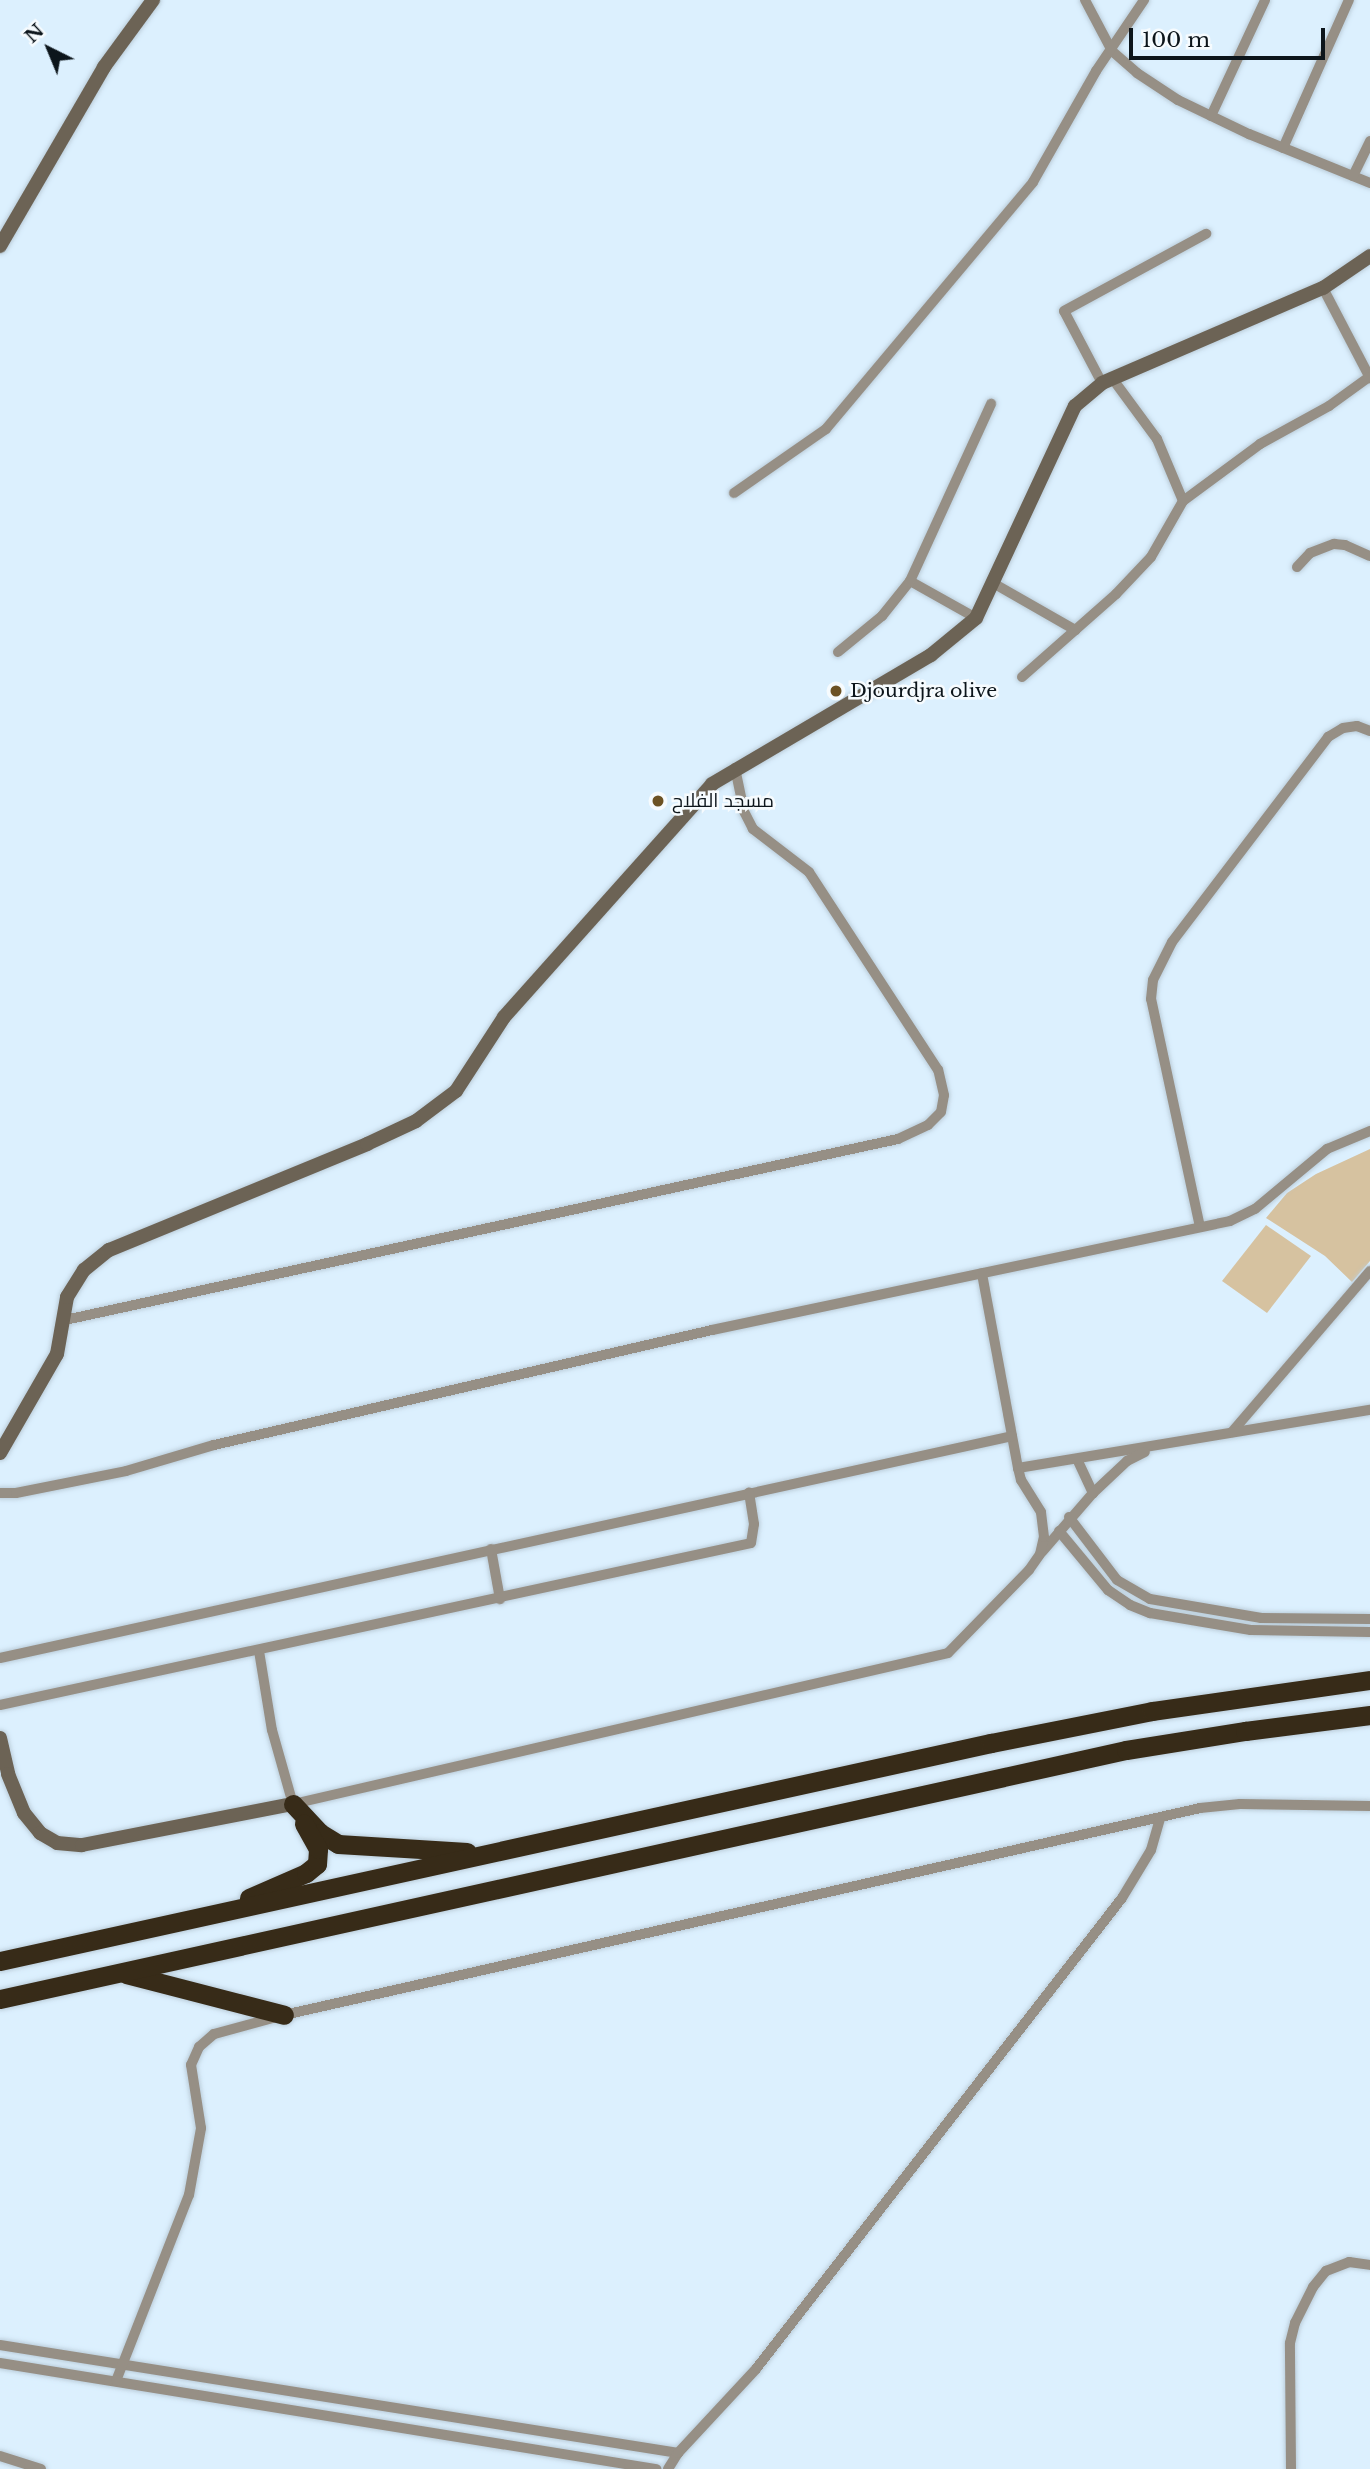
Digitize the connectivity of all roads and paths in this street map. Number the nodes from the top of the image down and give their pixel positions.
1 (153, 0) edge
2 (1085, 0) edge
3 (1144, 0) edge
4 (1265, 0) edge
5 (1349, 0) edge
6 (1112, 51) junction
7 (1211, 116) junction
8 (1370, 141) edge
9 (1283, 148) junction
10 (1353, 176) junction
11 (1370, 183) edge
12 (1206, 234) dead end
13 (0, 246) edge
14 (1370, 256) edge
15 (1323, 288) junction
16 (1370, 378) edge
17 (1107, 381) junction
18 (991, 404) dead end
19 (734, 493) dead end
20 (1184, 501) junction
21 (1370, 556) edge
22 (1297, 566) dead end
23 (910, 581) junction
24 (993, 583) junction
25 (976, 618) junction
26 (1074, 630) junction
27 (838, 652) dead end
28 (1022, 677) dead end
29 (1370, 731) edge
30 (735, 768) junction
31 (1370, 1131) edge
32 (1200, 1227) junction
33 (1370, 1271) edge
34 (982, 1273) junction
35 (65, 1320) junction
36 (1370, 1410) edge
37 (1233, 1432) junction
38 (1012, 1436) junction
39 (1161, 1445) junction
40 (0, 1453) edge
41 (1076, 1460) junction
42 (1018, 1468) junction
43 (749, 1492) junction
44 (0, 1493) edge
45 (1093, 1493) junction
46 (1069, 1517) junction
47 (1059, 1531) junction
48 (491, 1549) junction
49 (1040, 1554) junction
50 (500, 1599) junction
51 (1370, 1619) edge
52 (1370, 1632) edge
53 (259, 1651) junction
54 (0, 1658) edge
55 (1370, 1680) edge
56 (0, 1705) edge
57 (1370, 1715) edge
58 (0, 1738) edge
59 (293, 1804) junction
60 (1370, 1806) edge
61 (1160, 1818) junction
62 (496, 1853) junction
63 (206, 1916) junction
64 (0, 1961) edge
65 (121, 1972) junction
66 (0, 1999) edge
67 (284, 2015) junction
68 (1370, 2265) edge
69 (0, 2345) edge
70 (0, 2363) edge
71 (124, 2364) junction
72 (116, 2381) junction
73 (678, 2453) junction
74 (0, 2456) edge
75 (41, 2469) edge
76 (656, 2469) edge
77 (668, 2469) edge
78 (1291, 2469) edge

1 - 13 street
2 - 6 street
3 - 6 street
4 - 7 street
5 - 9 street
6 - 7 street
6 - 19 street
7 - 9 street
8 - 10 street
9 - 10 street
10 - 11 street
12 - 17 street
14 - 15 street
15 - 16 street
15 - 17 street
16 - 20 street
17 - 20 street
17 - 24 street
18 - 23 street
20 - 26 street
21 - 22 street
23 - 25 street
23 - 27 street
24 - 25 street
24 - 26 street
25 - 30 street
26 - 28 street
29 - 32 street
30 - 35 street
30 - 35 street
31 - 32 street
32 - 34 street
33 - 37 street
34 - 38 street
34 - 44 street
35 - 40 street
36 - 37 street
37 - 39 street
38 - 42 street
38 - 43 street
39 - 41 street
39 - 45 street
41 - 42 street
41 - 45 street
42 - 49 street
43 - 48 street
43 - 50 street
45 - 46 street
46 - 47 street
46 - 51 street
47 - 49 street
47 - 52 street
48 - 50 street
48 - 54 street
49 - 59 street
50 - 53 street
53 - 56 street
53 - 59 street
55 - 62 highway
57 - 65 highway
58 - 59 street
59 - 62 highway
59 - 63 highway
60 - 61 street
61 - 67 street
61 - 73 street
62 - 63 highway
63 - 64 highway
65 - 66 highway
65 - 67 highway
67 - 71 street
68 - 78 street
69 - 71 street
70 - 72 street
71 - 72 street
71 - 73 street
72 - 76 street
73 - 77 street
74 - 75 street

